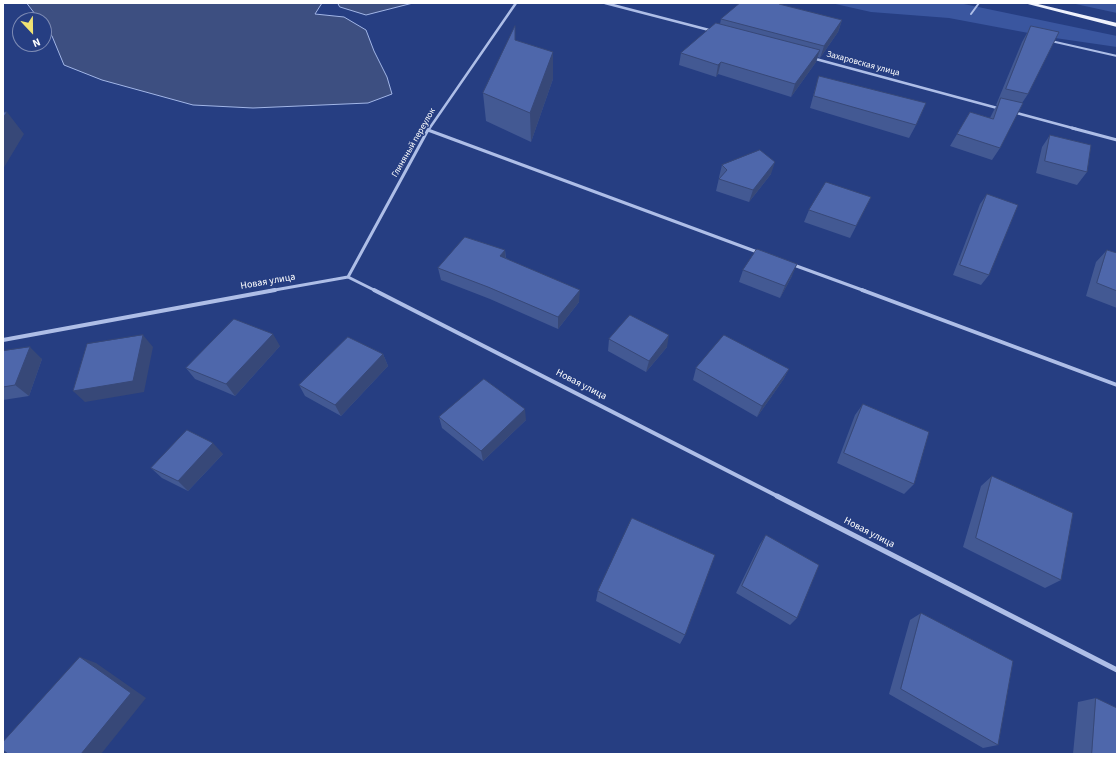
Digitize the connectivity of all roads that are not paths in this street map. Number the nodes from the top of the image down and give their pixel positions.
1 (516, 3) edge
2 (605, 3) edge
3 (979, 3) edge
4 (1027, 3) edge
5 (971, 14) dead end
6 (1117, 25) edge
7 (716, 32) edge
8 (1044, 39) edge
9 (806, 56) edge
10 (1117, 56) edge
11 (1003, 110) edge
12 (1011, 112) edge
13 (428, 130) junction
14 (1117, 140) edge
15 (765, 254) edge
16 (788, 262) edge
17 (348, 277) junction
18 (3, 340) edge
19 (1117, 385) edge
20 (1117, 670) edge

1 - 13 street, Глиняный переулок
2 - 7 street
3 - 5 lane
4 - 6 main road
8 - 10 lane
9 - 11 street, Захаровская улица
12 - 14 street
13 - 15 street
13 - 17 street, Глиняный переулок
16 - 19 street
17 - 18 street, Новая улица
17 - 20 street, Новая улица

